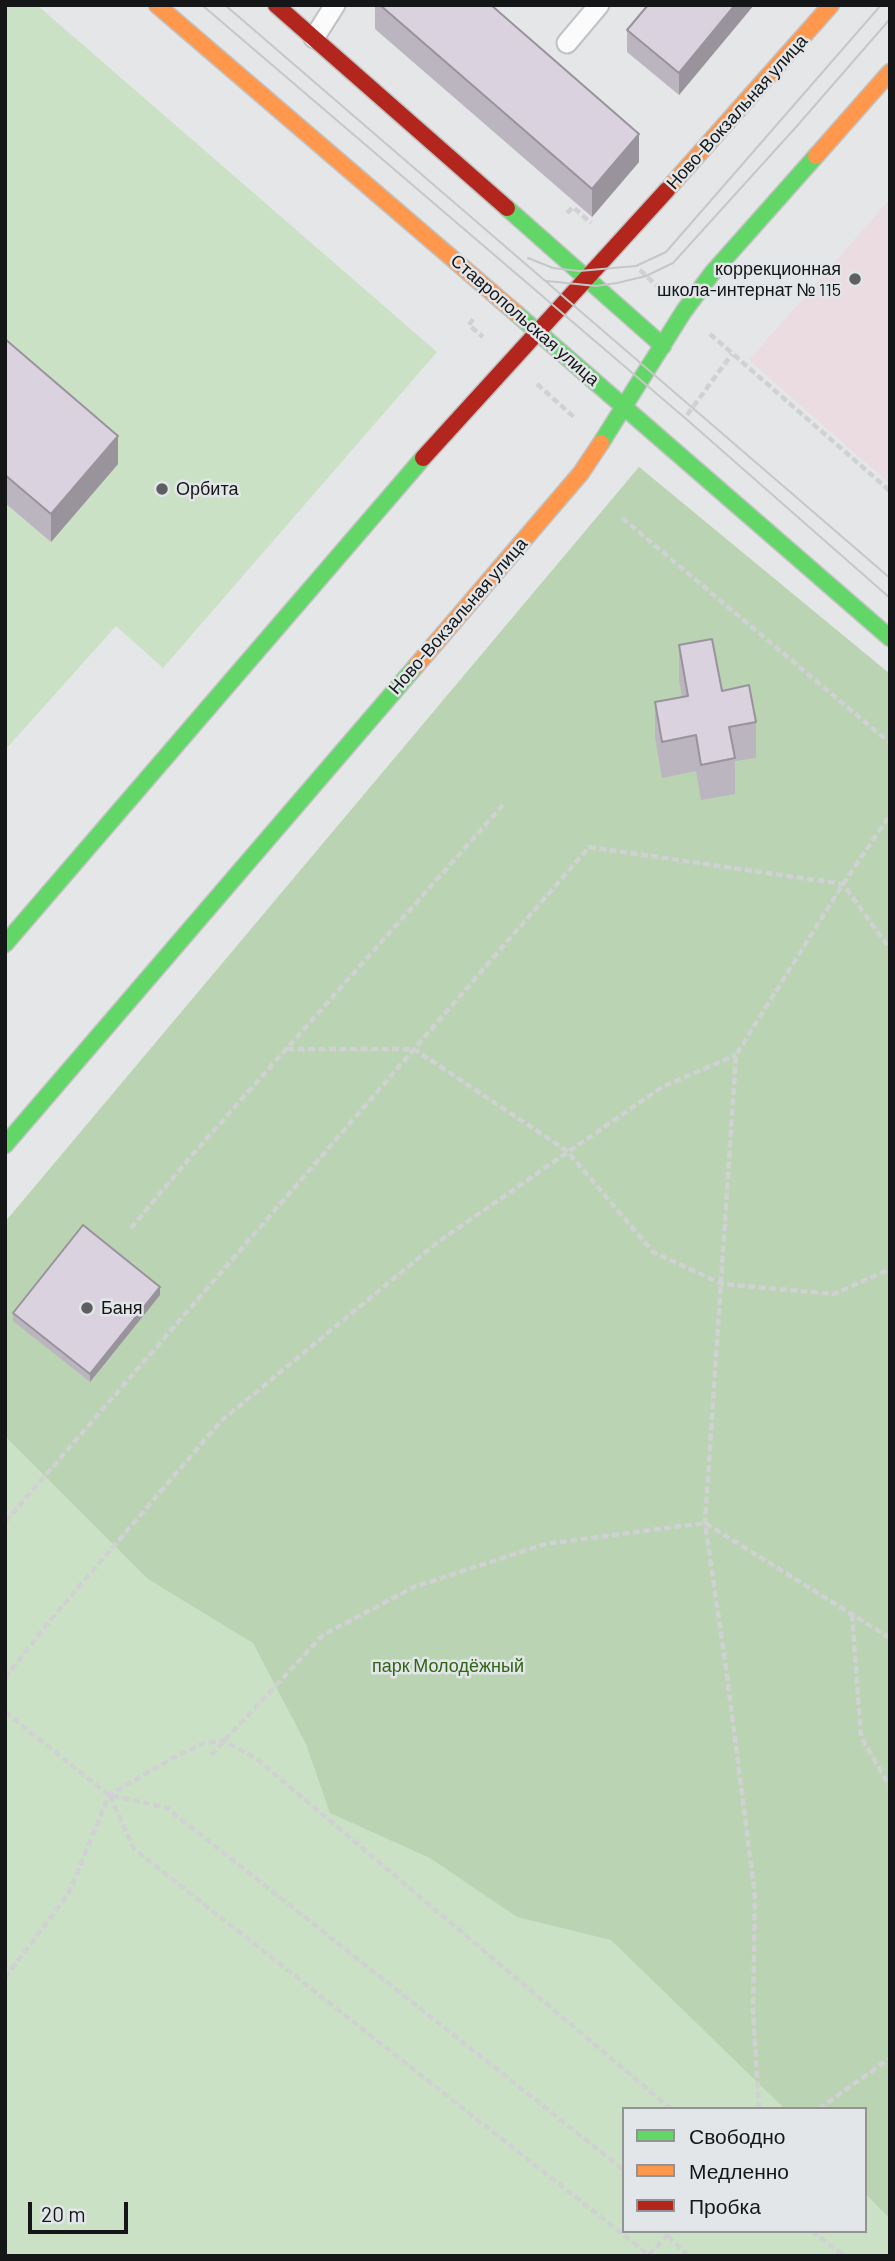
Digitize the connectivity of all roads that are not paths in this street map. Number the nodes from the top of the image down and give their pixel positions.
1 (157, 5) edge
2 (276, 5) edge
3 (335, 5) edge
4 (599, 5) edge
5 (831, 5) edge
6 (314, 38) junction
7 (567, 43) dead end
8 (890, 72) edge
9 (587, 278) junction
10 (538, 331) junction
11 (663, 346) junction
12 (626, 407) junction
13 (890, 638) edge
14 (5, 944) edge
15 (5, 1145) edge

1 - 10 main road, Ставропольская улица
2 - 6 main road
3 - 6 lane
4 - 7 lane
5 - 9 main road, Ново-Вокзальная улица
6 - 9 main road
8 - 11 main road, Ново-Вокзальная улица
9 - 10 main road, Ново-Вокзальная улица
9 - 11 main road
10 - 12 main road, Ставропольская улица
10 - 14 main road, Ново-Вокзальная улица
11 - 12 main road, Ново-Вокзальная улица
12 - 13 main road, Ставропольская улица
12 - 15 main road, Ново-Вокзальная улица

